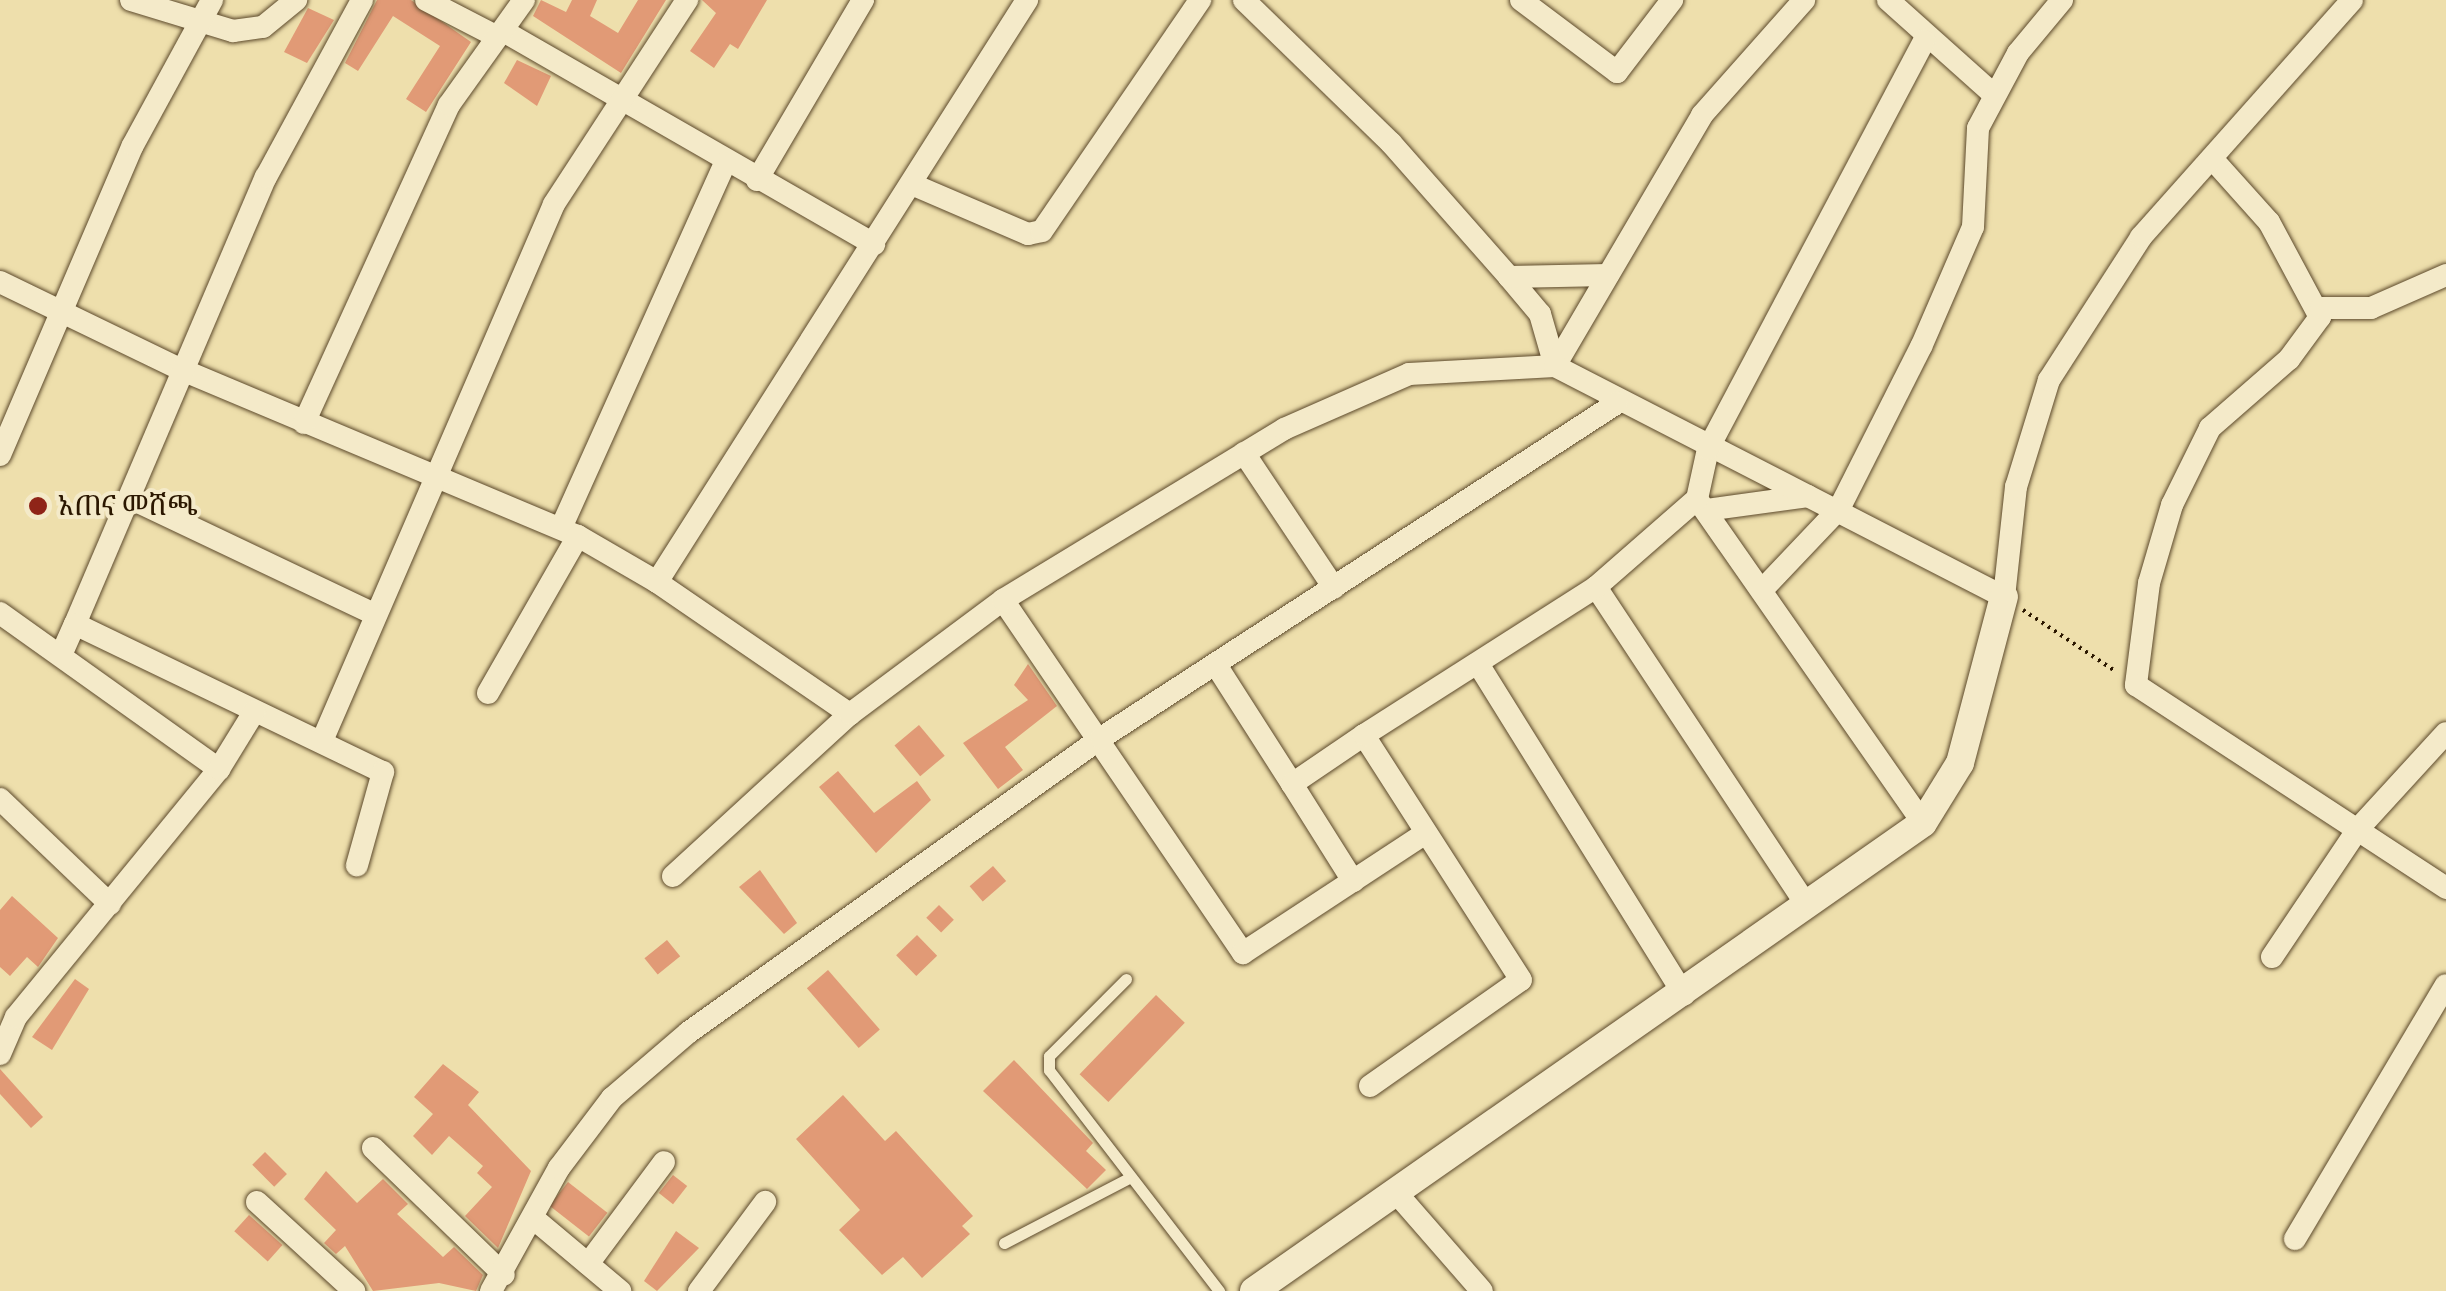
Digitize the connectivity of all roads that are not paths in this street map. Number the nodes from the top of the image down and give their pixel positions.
1 (131, 0) edge
2 (212, 0) edge
3 (296, 0) edge
4 (362, 0) edge
5 (426, 0) edge
6 (524, 0) edge
7 (687, 0) edge
8 (863, 0) edge
9 (1027, 0) edge
10 (1200, 0) edge
11 (1244, 0) edge
12 (1521, 0) edge
13 (1672, 0) edge
14 (1804, 0) edge
15 (1888, 0) edge
16 (2062, 0) edge
17 (2352, 0) edge
18 (197, 22) junction
19 (498, 33) junction
20 (1924, 40) junction
21 (1992, 93) junction
22 (620, 102) junction
23 (726, 163) junction
24 (2216, 163) junction
25 (756, 180) junction
26 (916, 186) junction
27 (874, 244) junction
28 (1608, 275) junction
29 (2446, 275) edge
30 (1509, 277) junction
31 (0, 282) edge
32 (65, 308) junction
33 (2321, 308) junction
34 (1555, 366) junction
35 (180, 369) junction
36 (1617, 403) junction
37 (304, 424) junction
38 (2, 445) edge
39 (1708, 449) junction
40 (1244, 453) junction
41 (436, 479) junction
42 (1808, 496) junction
43 (132, 498) junction
44 (1702, 505) junction
45 (1838, 509) junction
46 (569, 532) junction
47 (657, 582) junction
48 (1334, 588) junction
49 (1596, 588) junction
50 (1763, 588) junction
51 (2004, 596) junction
52 (1003, 600) junction
53 (0, 613) edge
54 (372, 613) junction
55 (75, 624) junction
56 (60, 654) junction
57 (1216, 665) junction
58 (1480, 667) junction
59 (488, 692) dead end
60 (254, 712) junction
61 (850, 714) junction
62 (2446, 733) edge
63 (1364, 734) junction
64 (1102, 738) junction
65 (322, 740) junction
66 (219, 769) junction
67 (1292, 784) junction
68 (0, 799) edge
69 (1922, 823) junction
70 (2358, 829) junction
71 (1424, 834) junction
72 (358, 865) dead end
73 (672, 876) dead end
74 (1354, 882) junction
75 (2446, 888) edge
76 (110, 904) junction
77 (1807, 906) junction
78 (2272, 956) dead end
79 (1126, 978) dead end
80 (2446, 985) edge
81 (1684, 995) junction
82 (8, 1010) edge
83 (0, 1054) edge
84 (1370, 1086) dead end
85 (373, 1148) dead end
86 (664, 1162) dead end
87 (1129, 1178) junction
88 (1399, 1196) junction
89 (257, 1202) dead end
90 (764, 1202) dead end
91 (533, 1218) junction
92 (2295, 1239) dead end
93 (1004, 1243) dead end
94 (588, 1264) junction
95 (498, 1283) edge
96 (344, 1288) edge
97 (620, 1291) edge
98 (699, 1291) edge
99 (1219, 1291) edge
100 (1254, 1291) edge
101 (1482, 1291) edge

1 - 18 street
2 - 18 street
3 - 18 street
4 - 35 street
5 - 19 street
6 - 19 street
7 - 22 street
8 - 25 street
9 - 26 street
10 - 26 street
11 - 30 street
12 - 13 street
14 - 28 street
15 - 20 street
16 - 21 street
17 - 24 street
18 - 32 street
19 - 22 street
19 - 37 street
20 - 21 street
20 - 39 street
21 - 45 street
22 - 23 street
22 - 41 street
23 - 25 street
23 - 46 street
24 - 33 street
24 - 51 street
25 - 27 street
26 - 27 street
27 - 47 street
28 - 30 street
28 - 34 street
29 - 33 street
30 - 34 street
31 - 32 street
32 - 35 street
32 - 38 street
33 - 70 street
34 - 36 street
34 - 40 street
35 - 37 street
35 - 43 street
36 - 39 street
36 - 48 street
37 - 41 street
39 - 42 street
39 - 44 street
40 - 48 street
40 - 52 street
41 - 46 street
41 - 54 street
42 - 44 street
42 - 45 street
43 - 54 street
43 - 55 street
44 - 49 street
44 - 50 street
45 - 50 street
45 - 51 street
46 - 47 street
46 - 59 street
47 - 61 street
48 - 57 street
49 - 58 street
49 - 77 street
50 - 69 street
51 - 69 street
52 - 61 street
52 - 64 street
53 - 56 street
54 - 65 street
55 - 56 street
55 - 60 street
56 - 66 street
57 - 64 street
57 - 67 street
58 - 63 street
58 - 81 street
60 - 65 street
60 - 66 street
61 - 73 street
62 - 70 street
63 - 67 street
63 - 71 street
64 - 74 street
64 - 91 street
65 - 72 street
66 - 76 street
67 - 74 street
68 - 76 street
69 - 77 street
70 - 75 street
70 - 78 street
71 - 74 street
71 - 84 street
76 - 82 street
77 - 81 street
79 - 87 lane
80 - 92 street
81 - 88 street
82 - 83 street
85 - 95 street
86 - 94 street
87 - 93 lane
87 - 99 lane
88 - 100 street
88 - 101 street
89 - 96 street
90 - 98 street
91 - 94 street
91 - 95 street
94 - 97 street

